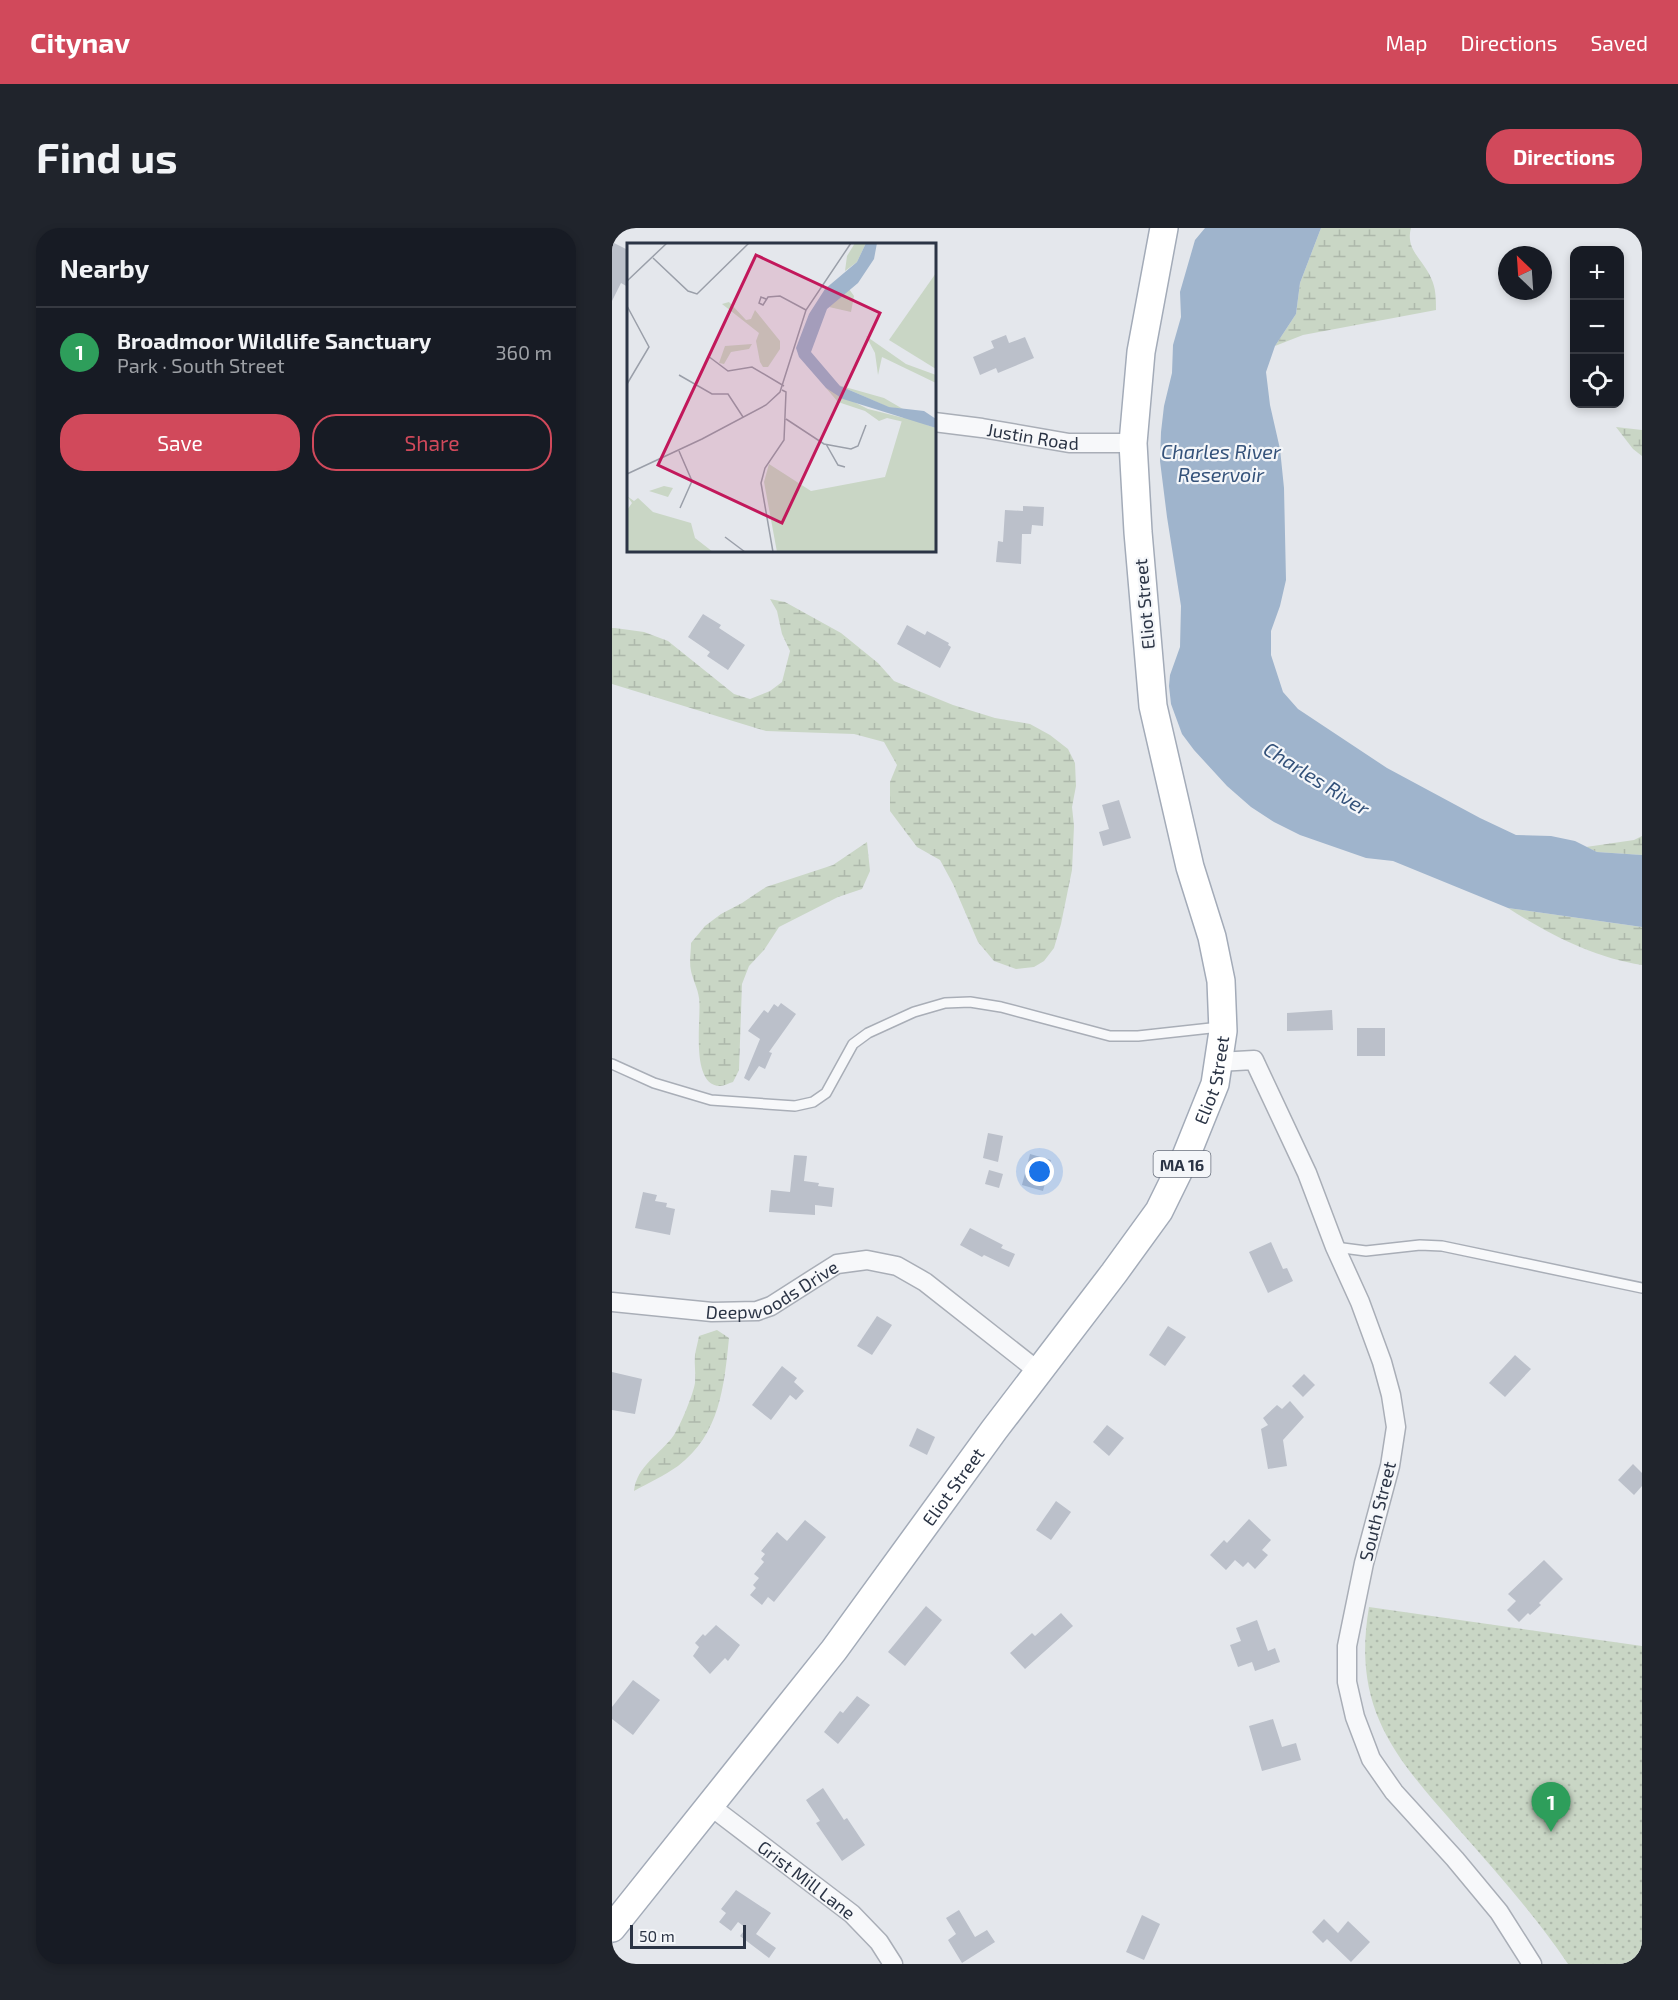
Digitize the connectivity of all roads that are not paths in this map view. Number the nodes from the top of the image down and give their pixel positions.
1 (1164, 228) edge
2 (936, 422) edge
3 (1132, 443) junction
4 (1222, 1026) junction
5 (1218, 1062) junction
6 (612, 1064) edge
7 (1335, 1247) junction
8 (1642, 1288) edge
9 (612, 1302) edge
10 (1038, 1371) junction
11 (709, 1805) junction
12 (612, 1928) edge
13 (893, 1964) edge
14 (1532, 1964) edge

1 - 3 main road, Eliot Street / MA 16
2 - 3 street, Justin Road
3 - 4 main road, Eliot Street / MA 16
4 - 5 main road, Eliot Street / MA 16
4 - 6 lane
5 - 7 street, South Street
5 - 10 main road, Eliot Street / MA 16
7 - 8 lane
7 - 14 street, South Street
9 - 10 street, Deepwoods Drive
10 - 11 main road, Eliot Street / MA 16
11 - 12 main road, Eliot Street / MA 16
11 - 13 street, Grist Mill Lane

